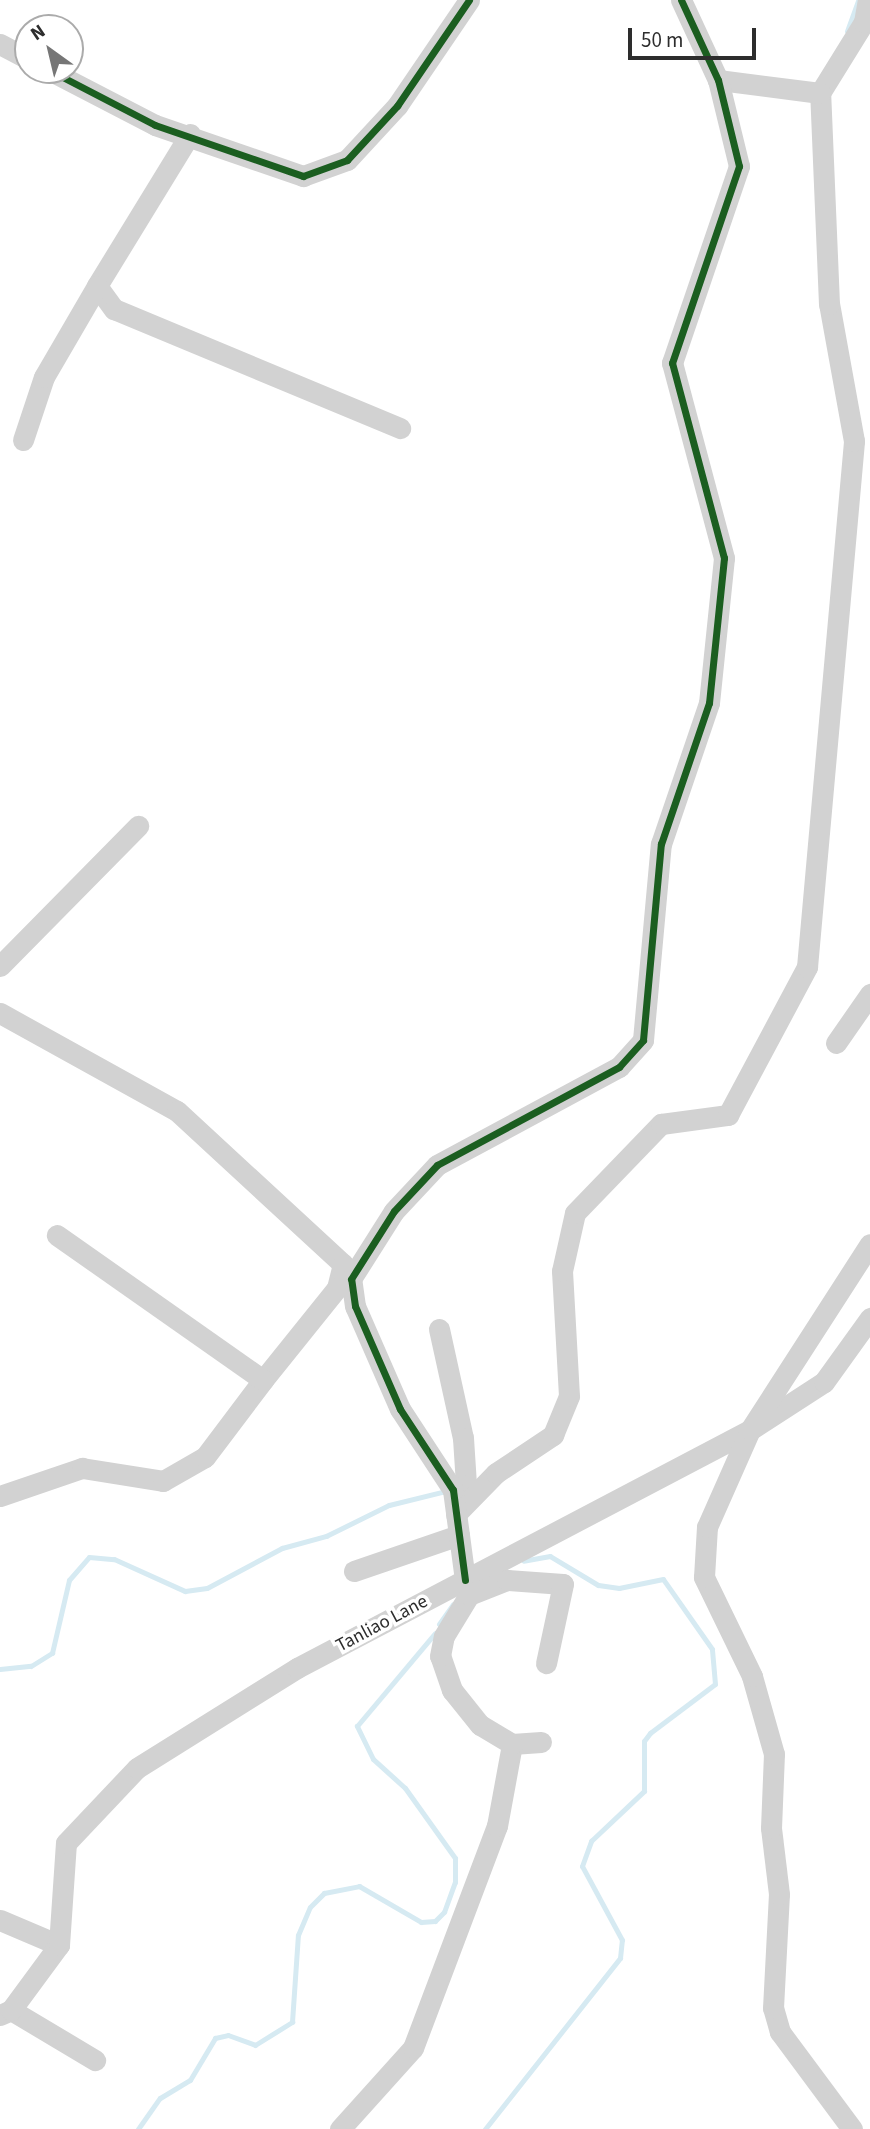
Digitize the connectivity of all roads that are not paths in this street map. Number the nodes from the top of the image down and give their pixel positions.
1 (469, 0) edge
2 (681, 0) edge
3 (868, 0) edge
4 (718, 80) junction
5 (76, 84) edge
6 (820, 93) junction
7 (190, 134) junction
8 (97, 286) junction
9 (400, 428) dead end
10 (23, 440) dead end
11 (138, 826) dead end
12 (0, 966) edge
13 (870, 994) edge
14 (0, 1013) edge
15 (836, 1043) dead end
16 (57, 1235) dead end
17 (870, 1244) edge
18 (870, 1318) edge
19 (439, 1329) dead end
20 (263, 1380) junction
21 (750, 1430) junction
22 (453, 1490) junction
23 (0, 1496) edge
24 (456, 1514) junction
25 (459, 1535) junction
26 (354, 1571) dead end
27 (465, 1580) junction
28 (546, 1663) dead end
29 (541, 1741) dead end
30 (512, 1744) junction
31 (0, 1920) edge
32 (59, 1945) junction
33 (5, 2012) edge
34 (94, 2060) dead end
35 (340, 2129) edge
36 (852, 2129) edge

1 - 7 street
2 - 4 street
3 - 6 street
4 - 6 street
4 - 22 street
5 - 7 street
6 - 24 street
7 - 8 street
8 - 9 street
8 - 10 street
11 - 12 street
13 - 15 street
14 - 20 street
16 - 20 street
17 - 21 street
18 - 21 street, Tanliao Lane
19 - 22 street
20 - 23 street
21 - 27 street, Tanliao Lane
21 - 36 street
22 - 24 street
24 - 25 street
25 - 26 street
25 - 27 street
27 - 32 street, Tanliao Lane
28 - 30 street
29 - 30 street
30 - 35 street
31 - 32 street
32 - 33 street
33 - 34 street

